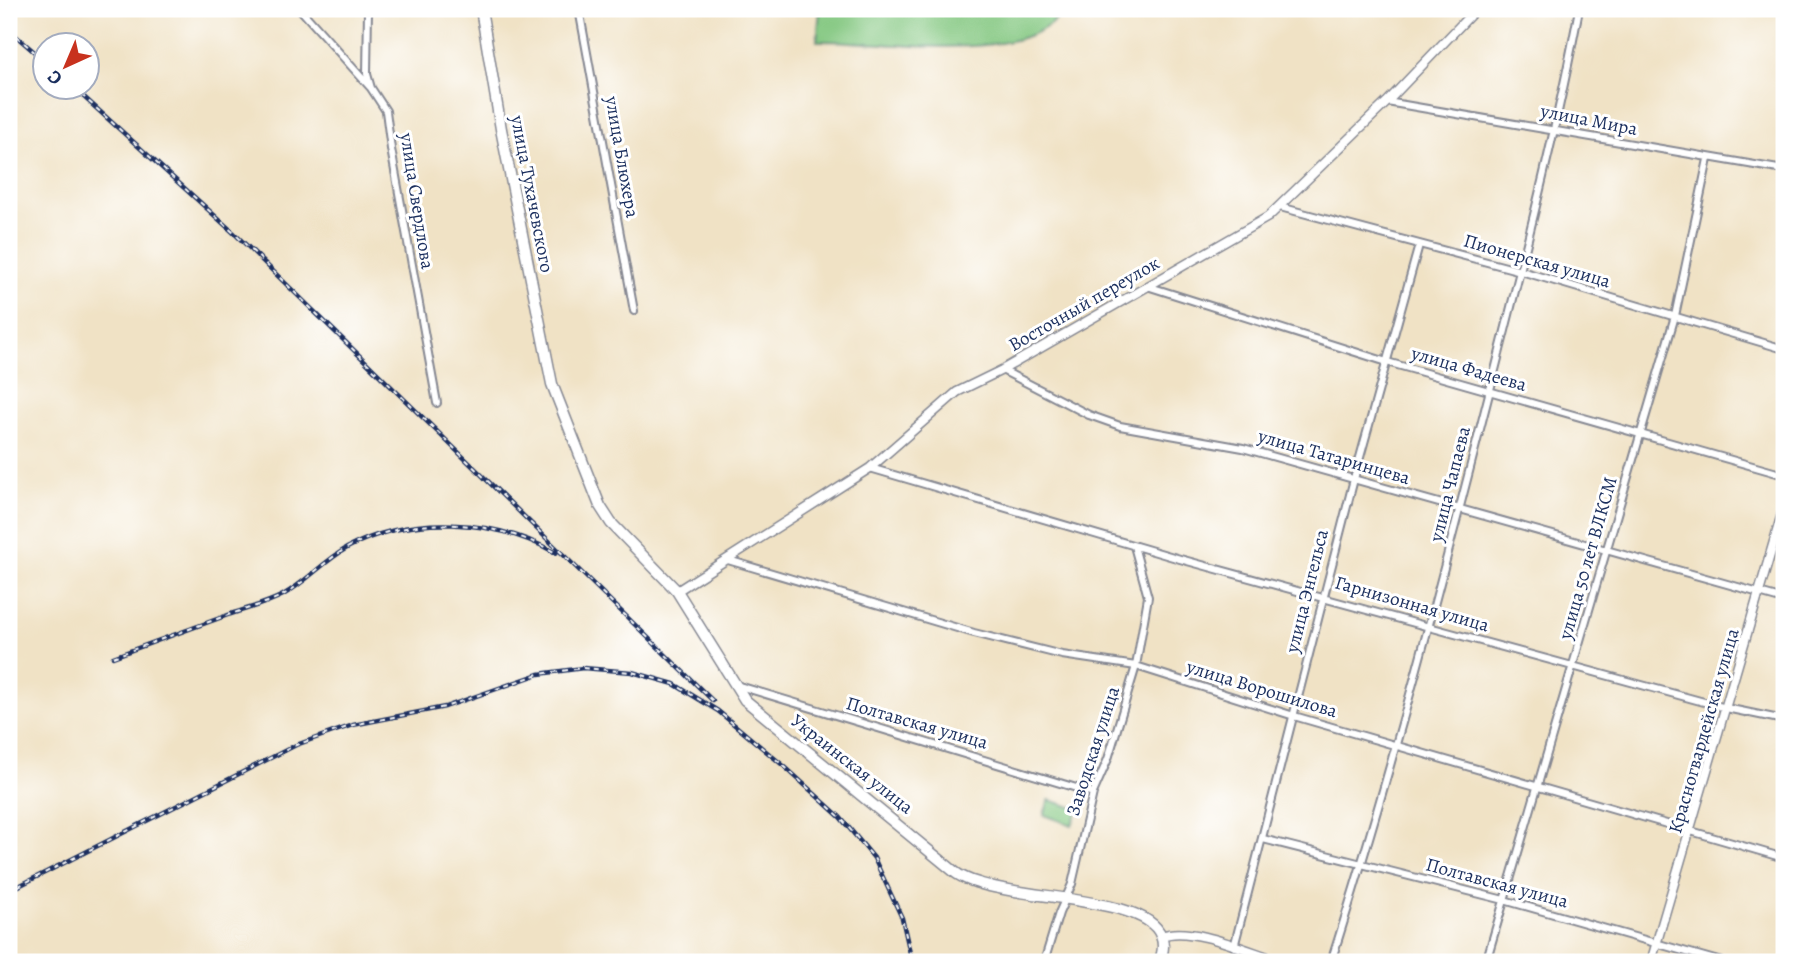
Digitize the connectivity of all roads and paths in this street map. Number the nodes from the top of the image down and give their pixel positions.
1 (300, 9) edge
2 (368, 9) edge
3 (481, 9) edge
4 (579, 9) edge
5 (1476, 9) edge
6 (1579, 9) edge
7 (371, 88) junction
8 (1387, 102) junction
9 (1556, 129) junction
10 (1708, 159) junction
11 (1784, 170) edge
12 (1280, 207) junction
13 (1419, 245) junction
14 (1521, 271) junction
15 (1147, 286) junction
16 (634, 311) dead end
17 (1675, 316) junction
18 (1784, 349) edge
19 (1387, 362) junction
20 (1002, 370) junction
21 (552, 384) joint
22 (1490, 391) junction
23 (437, 403) dead end
24 (1640, 434) junction
25 (870, 468) junction
26 (1784, 475) edge
27 (1354, 479) junction
28 (1784, 507) edge
29 (1461, 510) junction
30 (1134, 546) junction
31 (1605, 550) junction
32 (729, 560) junction
33 (677, 591) junction
34 (1760, 595) junction
35 (1325, 596) junction
36 (1784, 600) edge
37 (1430, 625) junction
38 (1136, 666) junction
39 (1574, 667) junction
40 (733, 684) junction
41 (1726, 708) junction
42 (1294, 716) junction
43 (1784, 720) edge
44 (1396, 746) junction
45 (1537, 785) junction
46 (1093, 793) junction
47 (1692, 830) junction
48 (1263, 839) junction
49 (1784, 858) edge
50 (1363, 864) junction
51 (1066, 898) junction
52 (1504, 900) junction
53 (1162, 936) junction
54 (1657, 943) junction
55 (1234, 947) junction
56 (1044, 962) edge
57 (1160, 962) edge
58 (1283, 962) edge
59 (1331, 962) edge
60 (1486, 962) edge
61 (1651, 962) edge
62 (1722, 962) edge

1 - 7 street
2 - 7 street, улица Свердлова
3 - 21 main road, улица Тухачевского
4 - 16 street, улица Блюхера
5 - 8 street, Восточный переулок
6 - 9 street, улица Чапаева
7 - 23 street, улица Свердлова
8 - 9 street, улица Мира
8 - 12 street, Восточный переулок
9 - 10 street, улица Мира
9 - 14 street, улица Чапаева
10 - 11 street, улица Мира
10 - 17 street, улица 50 лет ВЛКСМ
12 - 13 street, Пионерская улица
12 - 15 street, Восточный переулок
13 - 14 street, Пионерская улица
13 - 19 street, улица Энгельса
14 - 17 street, Пионерская улица
14 - 22 street, улица Чапаева
15 - 19 street, улица Фадеева
15 - 20 street, Восточный переулок
17 - 18 street, Пионерская улица
17 - 24 street, улица 50 лет ВЛКСМ
19 - 22 street, улица Фадеева
19 - 27 street, улица Энгельса
20 - 25 street, Восточный переулок
20 - 27 street, улица Татаринцева
21 - 33 main road, Украинская улица
22 - 24 street, улица Фадеева
22 - 29 street, улица Чапаева
24 - 26 street, улица Фадеева
24 - 31 street, улица 50 лет ВЛКСМ
25 - 30 street, Гарнизонная улица
25 - 32 street, Восточный переулок
27 - 29 street, улица Татаринцева
27 - 35 street, улица Энгельса
28 - 34 street, Красногвардейская улица
29 - 31 street, улица Татаринцева
29 - 37 street, улица Чапаева
30 - 35 street, Гарнизонная улица
30 - 38 street, Заводская улица
31 - 34 street, улица Татаринцева
31 - 39 street, улица 50 лет ВЛКСМ
32 - 33 street, Восточный переулок
32 - 38 street, улица Ворошилова
33 - 40 main road, Украинская улица
34 - 36 street, улица Татаринцева
34 - 41 street, Красногвардейская улица
35 - 37 street, Гарнизонная улица
35 - 42 street, улица Энгельса
37 - 39 street, Гарнизонная улица
37 - 44 street, улица Чапаева
38 - 42 street, улица Ворошилова
38 - 46 street, Заводская улица
39 - 41 street, Гарнизонная улица
39 - 45 street, улица 50 лет ВЛКСМ
40 - 46 street, Полтавская улица
40 - 51 main road, Украинская улица
41 - 43 street, Гарнизонная улица
41 - 47 street, Красногвардейская улица
42 - 44 street, улица Ворошилова
42 - 48 street, улица Энгельса
44 - 45 street, улица Ворошилова
44 - 50 street, улица Чапаева
45 - 47 street, улица Ворошилова
45 - 52 street, улица 50 лет ВЛКСМ
46 - 51 street, Заводская улица
47 - 49 street, улица Ворошилова
47 - 54 street, Красногвардейская улица
48 - 50 street, Полтавская улица
48 - 55 street, улица Энгельса
50 - 52 street, Полтавская улица
50 - 59 street, улица Чапаева
51 - 53 main road, Украинская улица
51 - 56 street, Заводская улица
52 - 54 street, Полтавская улица
52 - 60 street, улица 50 лет ВЛКСМ
53 - 55 street
53 - 57 main road
54 - 61 street, Красногвардейская улица
54 - 62 street, Полтавская улица
55 - 58 street

